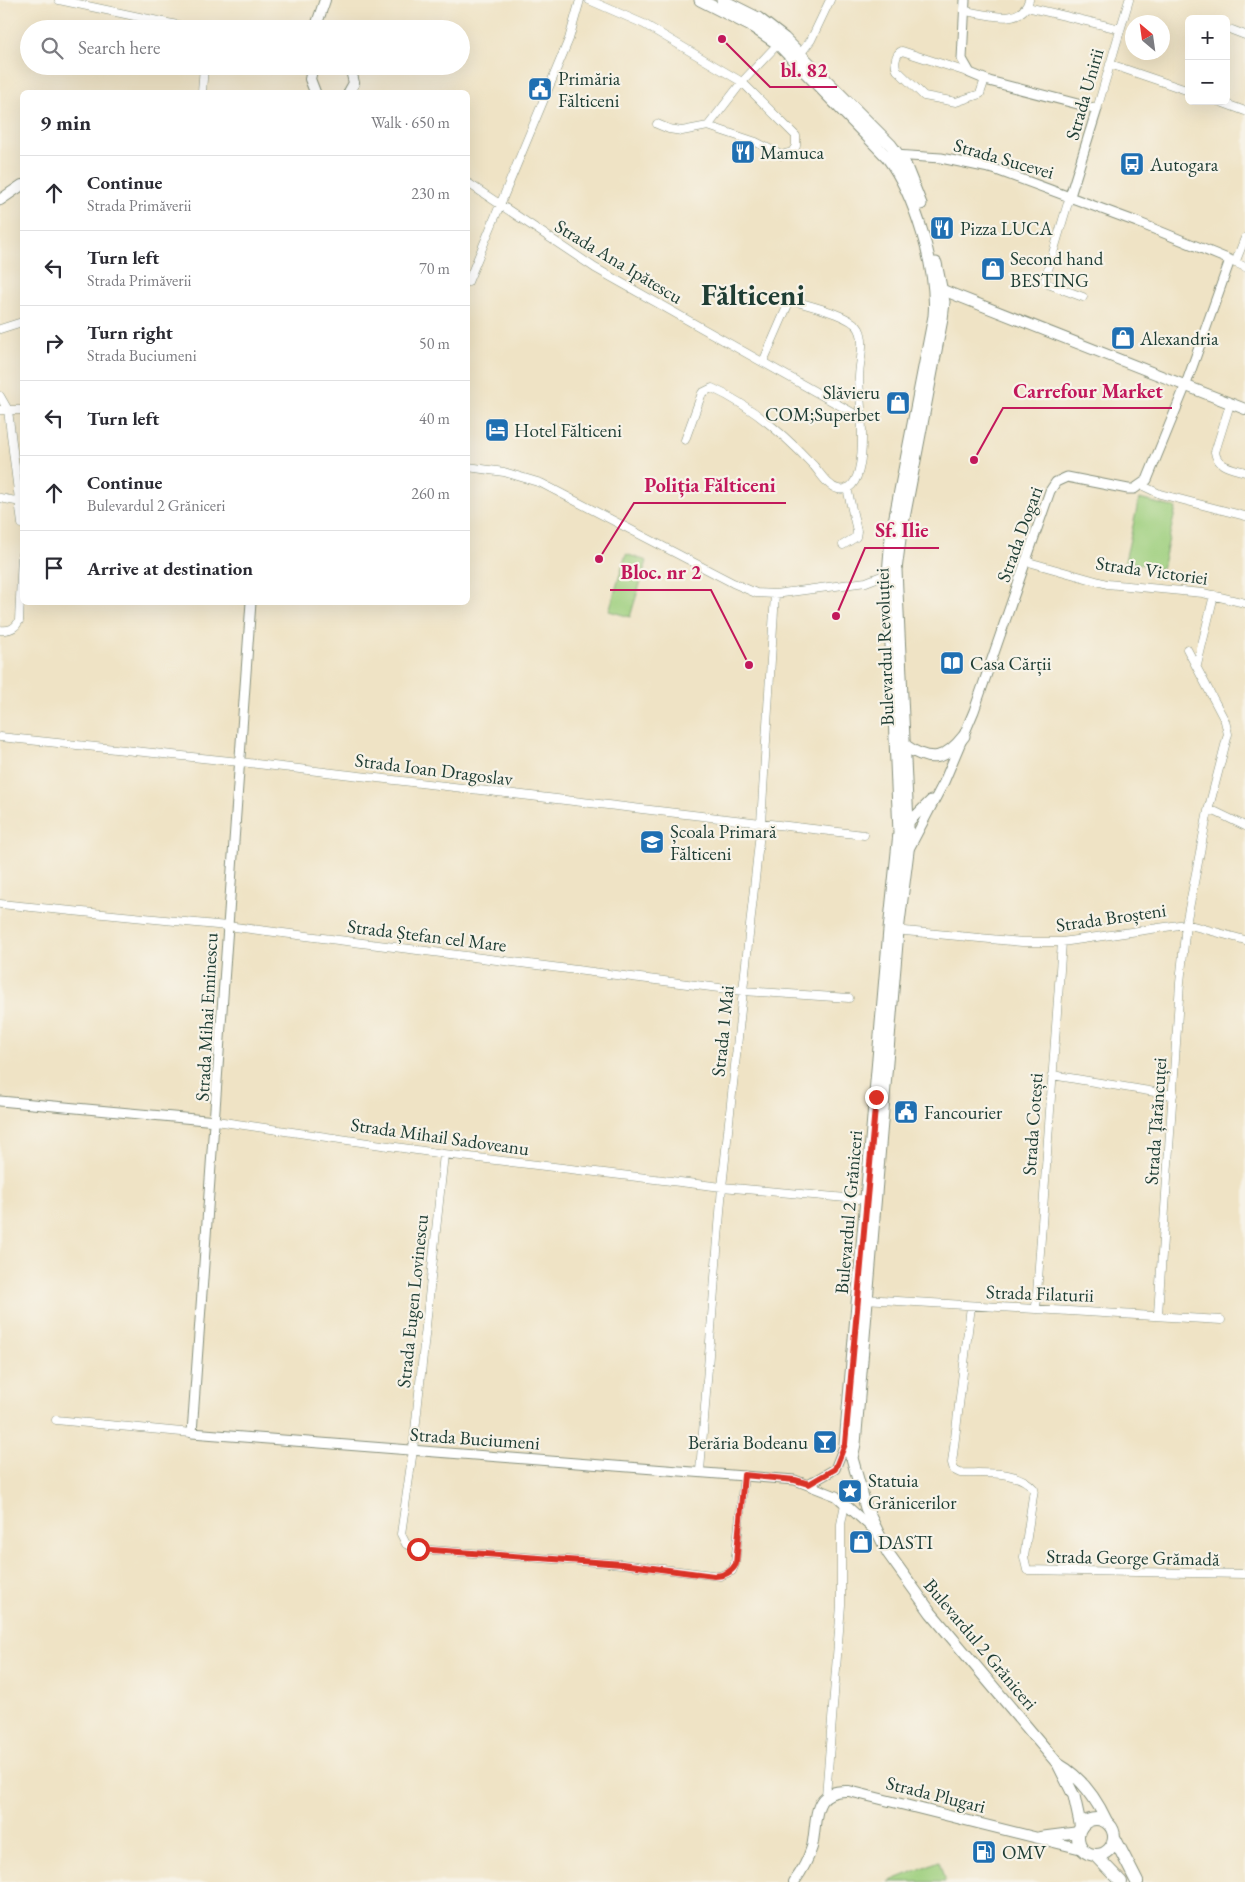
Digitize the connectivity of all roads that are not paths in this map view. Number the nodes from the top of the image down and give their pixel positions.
1 (58, 0) edge
2 (325, 0) edge
3 (580, 0) edge
4 (588, 0) edge
5 (700, 0) edge
6 (722, 0) edge
7 (830, 0) edge
8 (965, 0) edge
9 (1129, 0) edge
10 (1028, 4) edge
11 (965, 11) junction
12 (320, 13) junction
13 (153, 20) edge
14 (317, 20) edge
15 (322, 20) edge
16 (1120, 29) junction
17 (1232, 30) dead end
18 (1245, 35) edge
19 (778, 44) junction
20 (802, 53) junction
21 (1110, 64) junction
22 (970, 73) junction
23 (203, 75) edge
24 (310, 75) edge
25 (352, 75) edge
26 (985, 79) junction
27 (742, 82) junction
28 (202, 90) edge
29 (311, 90) edge
30 (350, 90) edge
31 (1185, 90) edge
32 (1229, 105) edge
33 (1097, 109) junction
34 (1245, 111) edge
35 (657, 124) dead end
36 (708, 126) junction
37 (893, 156) junction
38 (470, 184) edge
39 (20, 187) edge
40 (1070, 196) junction
41 (0, 200) edge
42 (499, 204) junction
43 (1245, 238) edge
44 (1232, 262) junction
45 (1245, 267) edge
46 (470, 277) edge
47 (938, 288) junction
48 (1083, 297) dead end
49 (20, 323) edge
50 (0, 329) edge
51 (763, 362) junction
52 (1185, 386) junction
53 (0, 396) edge
54 (1230, 404) junction
55 (1245, 409) edge
56 (4, 410) edge
57 (20, 410) edge
58 (862, 418) junction
59 (685, 440) dead end
60 (470, 467) edge
61 (1245, 472) edge
62 (1141, 484) junction
63 (847, 488) junction
64 (20, 497) edge
65 (0, 498) edge
66 (20, 502) edge
67 (1245, 516) edge
68 (843, 545) dead end
69 (1025, 561) junction
70 (892, 572) junction
71 (775, 594) junction
72 (1214, 595) junction
73 (20, 599) edge
74 (1245, 603) edge
75 (251, 605) edge
76 (0, 630) edge
77 (1187, 649) dead end
78 (1197, 665) junction
79 (964, 736) junction
80 (0, 737) edge
81 (906, 746) junction
82 (240, 762) junction
83 (937, 794) junction
84 (1208, 811) junction
85 (761, 823) junction
86 (908, 823) junction
87 (1245, 826) edge
88 (900, 833) junction
89 (864, 835) dead end
90 (903, 850) junction
91 (0, 904) edge
92 (227, 926) junction
93 (1186, 927) junction
94 (894, 930) junction
95 (1245, 940) edge
96 (1062, 942) junction
97 (743, 991) junction
98 (849, 998) dead end
99 (1052, 1075) junction
100 (1173, 1095) junction
101 (0, 1101) edge
102 (216, 1121) junction
103 (444, 1154) junction
104 (722, 1187) junction
105 (872, 1201) junction
106 (862, 1299) junction
107 (971, 1306) junction
108 (1036, 1308) junction
109 (1158, 1314) junction
110 (1221, 1320) dead end
111 (56, 1420) dead end
112 (192, 1433) junction
113 (845, 1444) junction
114 (413, 1450) junction
115 (852, 1458) junction
116 (700, 1471) junction
117 (744, 1475) junction
118 (809, 1484) junction
119 (845, 1504) junction
120 (876, 1532) junction
121 (1245, 1574) edge
122 (1058, 1764) junction
123 (826, 1796) junction
124 (1107, 1822) junction
125 (1080, 1830) junction
126 (1039, 1837) junction
127 (1115, 1839) junction
128 (1082, 1849) junction
129 (1095, 1855) junction
130 (794, 1882) edge
131 (1122, 1882) edge
132 (1137, 1882) edge

1 - 13 street
2 - 12 main road
3 - 42 street
4 - 27 street
5 - 19 main road
6 - 20 main road
7 - 20 street
8 - 11 street
9 - 16 street, Strada Unirii
10 - 11 street
10 - 16 street
11 - 22 street
12 - 14 main road
12 - 15 main road
16 - 21 street, Strada Unirii
17 - 18 street
19 - 27 street
19 - 37 main road
20 - 37 main road
21 - 31 street
21 - 33 street, Strada Unirii
22 - 26 street
22 - 26 street
23 - 28 street
24 - 29 main road
25 - 30 main road
26 - 33 street
27 - 36 street
27 - 36 street
32 - 34 street
33 - 40 street, Strada Unirii
35 - 36 street
37 - 40 street, Strada Sucevei
37 - 47 main road, Bulevardul Revoluției
38 - 42 street, Strada Ana Ipătescu
39 - 41 main road
40 - 44 street, Strada Sucevei
40 - 48 street
42 - 46 street
42 - 51 street, Strada Ana Ipătescu
43 - 44 street
44 - 45 street
44 - 52 street
47 - 52 main road
47 - 70 main road, Bulevardul Revoluției
49 - 50 street
51 - 58 street, Strada Ana Ipătescu
51 - 58 street
52 - 54 main road
52 - 62 street
53 - 56 street
54 - 55 main road
54 - 61 street
56 - 57 street
56 - 64 street
58 - 63 street
59 - 63 street
60 - 71 street
62 - 67 street
62 - 69 street, Strada Dogari
63 - 68 street
65 - 66 street
69 - 72 street, Strada Victoriei
69 - 79 street, Strada Dogari
70 - 71 street
70 - 81 main road, Bulevardul Revoluției
70 - 88 main road, Bulevardul Revoluției
71 - 85 street, Strada 1 Mai
72 - 74 street, Strada Victoriei
72 - 78 street
73 - 76 street
75 - 82 street, Strada Mihai Eminescu
77 - 78 street, Strada Țărăncuței
78 - 84 street, Strada Țărăncuței
79 - 81 main road
79 - 83 street, Strada Dogari
80 - 82 street, Strada Ioan Dragoslav
81 - 86 main road, Bulevardul Revoluției
82 - 85 street, Strada Ioan Dragoslav
82 - 92 street, Strada Mihai Eminescu
83 - 86 street, Strada Dogari
83 - 90 street, Strada Dogari
84 - 87 street
84 - 93 street, Strada Țărăncuței
85 - 89 street, Strada Ioan Dragoslav
85 - 97 street, Strada 1 Mai
86 - 88 street, Strada Dogari
86 - 90 main road, Bulevardul Revoluției
88 - 90 main road, Bulevardul Revoluției
90 - 94 main road, Bulevardul 2 Grăniceri
91 - 92 street, Strada Ștefan cel Mare
92 - 97 street, Strada Ștefan cel Mare
92 - 102 street, Strada Mihai Eminescu
93 - 95 street, Strada Broșteni
93 - 96 street, Strada Broșteni
93 - 100 street, Strada Țărăncuței
94 - 96 street, Strada Broșteni
94 - 105 main road, Bulevardul 2 Grăniceri
96 - 99 street, Strada Cotești
97 - 98 street, Strada Ștefan cel Mare
97 - 104 street, Strada 1 Mai
99 - 100 street
99 - 108 street, Strada Cotești
100 - 109 street, Strada Țărăncuței
101 - 102 street, Strada Mihail Sadoveanu
102 - 103 street, Strada Mihail Sadoveanu
102 - 112 street, Strada Mihai Eminescu
103 - 104 street, Strada Mihail Sadoveanu
103 - 114 street, Strada Eugen Lovinescu
104 - 105 street, Strada Mihail Sadoveanu
104 - 116 street, Strada 1 Mai
105 - 106 main road, Bulevardul 2 Grăniceri
106 - 107 street, Strada Filaturii
106 - 113 main road, Bulevardul 2 Grăniceri
106 - 115 main road, Bulevardul 2 Grăniceri
107 - 108 street, Strada Filaturii
107 - 121 street, Strada George Grămadă
108 - 109 street, Strada Filaturii
109 - 110 street, Strada Filaturii
111 - 112 street, Strada Buciumeni
112 - 114 street, Strada Buciumeni
113 - 115 main road, Bulevardul 2 Grăniceri
113 - 118 street
114 - 116 street, Strada Buciumeni
114 - 117 street, Strada Eugen Lovinescu
115 - 120 main road, Bulevardul 2 Grăniceri
116 - 117 street, Strada Buciumeni
117 - 118 street, Strada Buciumeni
118 - 119 street, Strada Buciumeni
119 - 120 street, Strada Buciumeni
119 - 123 street
120 - 122 main road, Bulevardul 2 Grăniceri
122 - 124 main road, Bulevardul 2 Grăniceri
122 - 125 main road, Bulevardul 2 Grăniceri
123 - 126 main road, Strada Plugari
123 - 130 main road
124 - 125 highway
124 - 127 highway
125 - 126 main road, Strada Plugari
125 - 128 highway
126 - 128 main road, Strada Plugari
127 - 129 highway
127 - 132 highway
128 - 129 highway
129 - 131 highway

